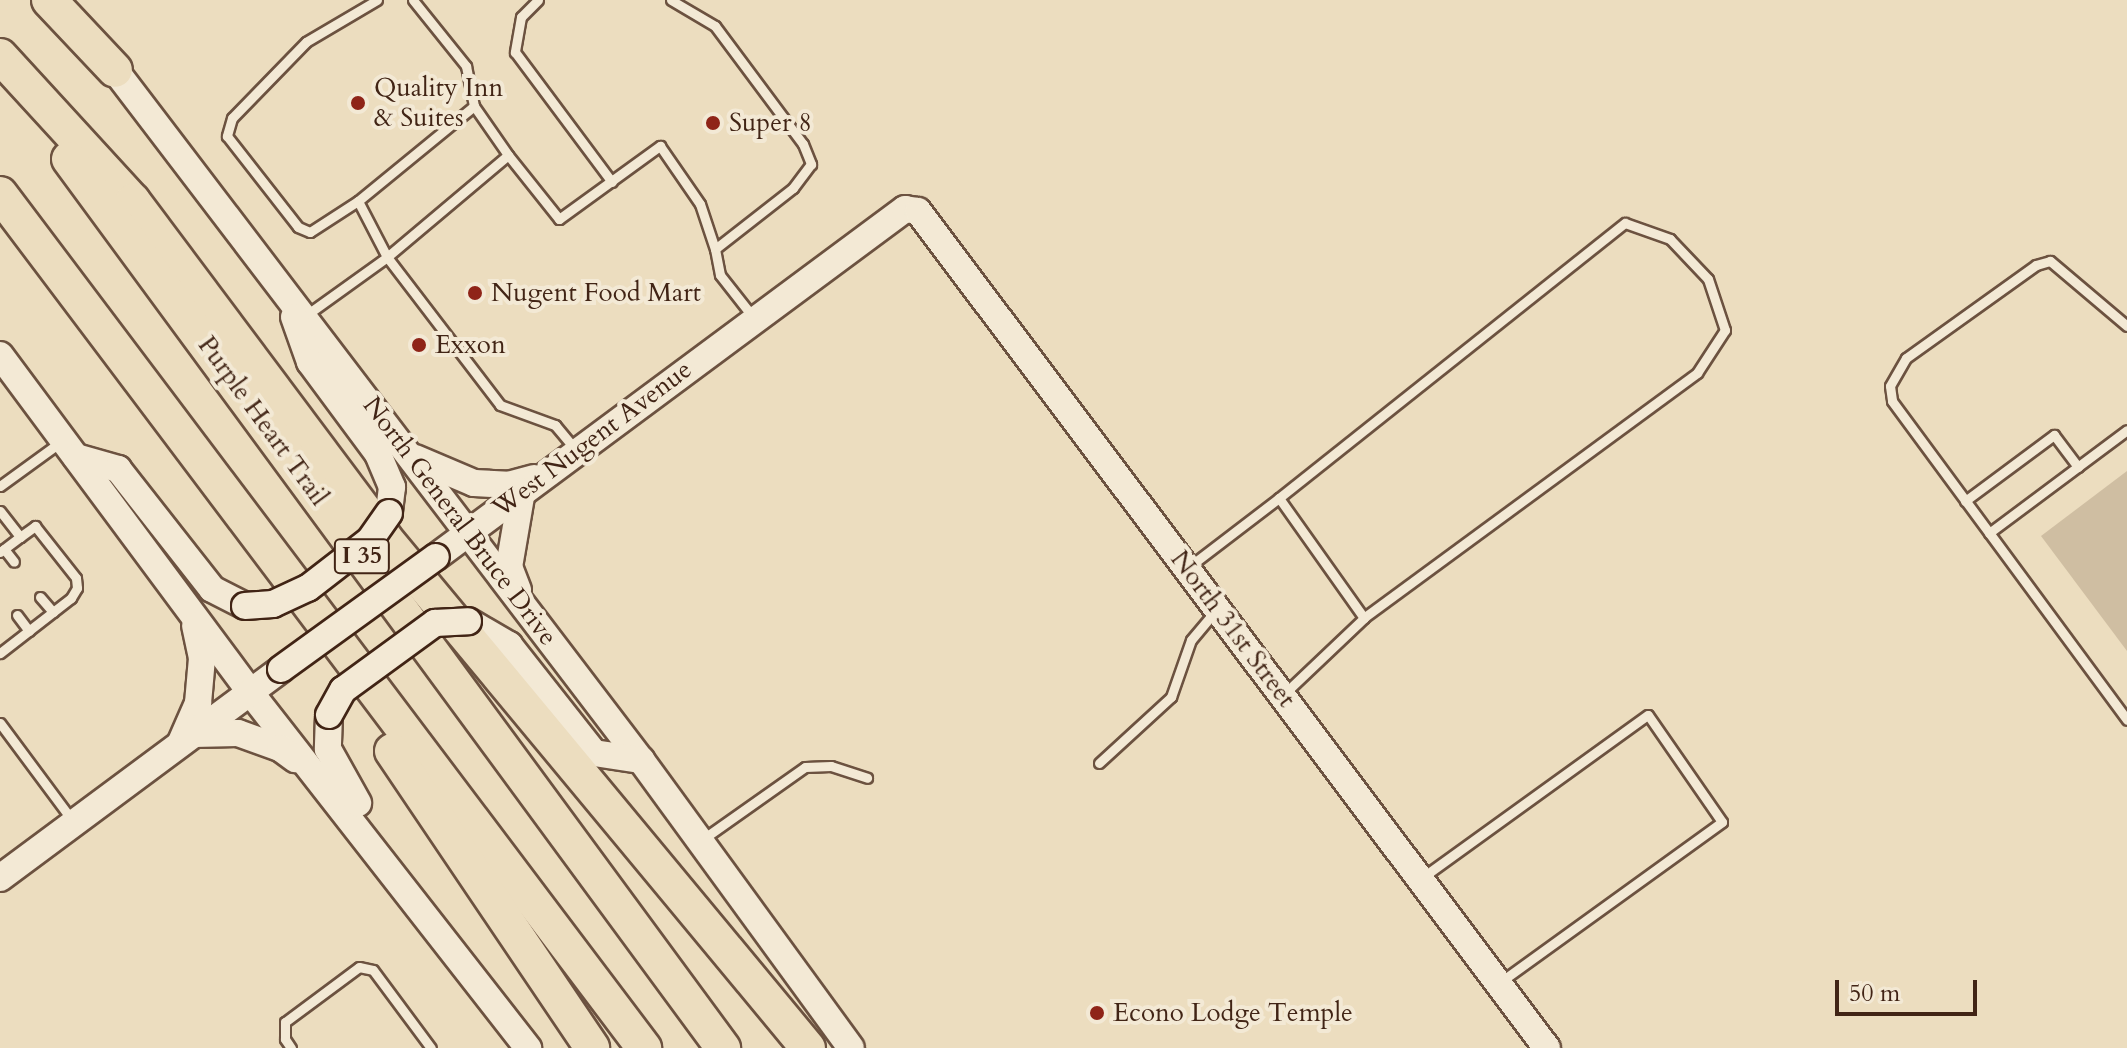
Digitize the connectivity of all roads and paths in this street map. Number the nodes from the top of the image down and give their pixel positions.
1 (49, 0) edge
2 (61, 0) edge
3 (377, 0) edge
4 (413, 0) edge
5 (538, 0) edge
6 (671, 0) edge
7 (0, 56) edge
8 (0, 65) edge
9 (115, 70) junction
10 (474, 106) junction
11 (508, 155) junction
12 (612, 182) junction
13 (0, 194) edge
14 (358, 201) junction
15 (918, 211) joint
16 (715, 249) junction
17 (387, 257) junction
18 (285, 291) junction
19 (305, 316) junction
20 (754, 318) junction
21 (2127, 326) edge
22 (0, 355) edge
23 (2127, 430) edge
24 (178, 432) junction
25 (69, 448) junction
26 (576, 450) junction
27 (409, 455) junction
28 (2078, 467) junction
29 (532, 484) junction
30 (0, 486) edge
31 (1279, 498) junction
32 (1965, 501) junction
33 (0, 511) edge
34 (468, 532) junction
35 (1989, 533) junction
36 (20, 537) junction
37 (2, 551) edge
38 (14, 562) dead end
39 (1187, 568) junction
40 (40, 597) dead end
41 (523, 605) junction
42 (1217, 608) junction
43 (53, 612) junction
44 (17, 615) dead end
45 (192, 615) junction
46 (1364, 618) junction
47 (29, 631) junction
48 (2, 648) edge
49 (250, 692) junction
50 (1282, 695) junction
51 (2127, 720) edge
52 (0, 723) edge
53 (187, 739) junction
54 (641, 760) junction
55 (1099, 763) dead end
56 (315, 775) junction
57 (867, 778) dead end
58 (74, 823) junction
59 (700, 841) junction
60 (395, 877) junction
61 (0, 878) edge
62 (1420, 879) junction
63 (1499, 983) junction
64 (520, 1043) edge
65 (291, 1048) edge
66 (431, 1048) edge
67 (592, 1048) edge
68 (644, 1048) edge
69 (723, 1048) edge
70 (808, 1048) edge
71 (851, 1048) edge
72 (1547, 1048) edge

1 - 9 highway
2 - 9 main road, North General Bruce Drive
3 - 14 lane
4 - 10 lane
5 - 12 lane
6 - 16 lane
7 - 70 highway
8 - 69 highway, Purple Heart Trail / I 35
9 - 18 main road, North General Bruce Drive
10 - 11 lane
10 - 14 lane
11 - 12 lane
11 - 17 lane
12 - 16 lane
13 - 24 highway, I 35
14 - 17 lane
15 - 20 main road, West Nugent Avenue
15 - 39 main road, North 31st Street
16 - 20 lane
17 - 19 lane
17 - 26 lane
18 - 19 main road, North General Bruce Drive
18 - 25 main road, bridge
19 - 27 main road, North General Bruce Drive
20 - 26 main road, West Nugent Avenue
21 - 32 lane
22 - 25 main road
23 - 28 lane
24 - 67 highway
24 - 68 highway, I 35
25 - 30 lane
25 - 45 main road
26 - 29 main road, West Nugent Avenue
27 - 29 main road
27 - 34 main road, North General Bruce Drive
28 - 32 lane
28 - 35 lane
29 - 34 main road, West Nugent Avenue
29 - 41 main road
31 - 39 lane
31 - 46 lane
31 - 46 lane
32 - 35 lane
33 - 36 lane
34 - 41 main road, North General Bruce Drive
34 - 49 main road, West Nugent Avenue, bridge
35 - 51 lane
36 - 37 lane
36 - 43 lane
37 - 38 lane
39 - 42 main road, North 31st Street
40 - 43 lane
41 - 54 main road, North General Bruce Drive
42 - 50 main road, North 31st Street
42 - 55 lane
43 - 47 lane
44 - 47 lane
45 - 49 main road
45 - 53 main road
46 - 50 lane
47 - 48 lane
49 - 53 main road, West Nugent Avenue
49 - 56 main road
50 - 62 main road, North 31st Street
52 - 58 lane
53 - 56 main road
53 - 58 main road, West Nugent Avenue
54 - 59 main road, North General Bruce Drive
54 - 60 main road, bridge
56 - 60 main road
57 - 59 lane
58 - 61 main road, West Nugent Avenue
59 - 71 main road, North General Bruce Drive
60 - 64 main road
62 - 63 main road, North 31st Street
62 - 63 lane
63 - 72 main road, North 31st Street
65 - 66 lane

